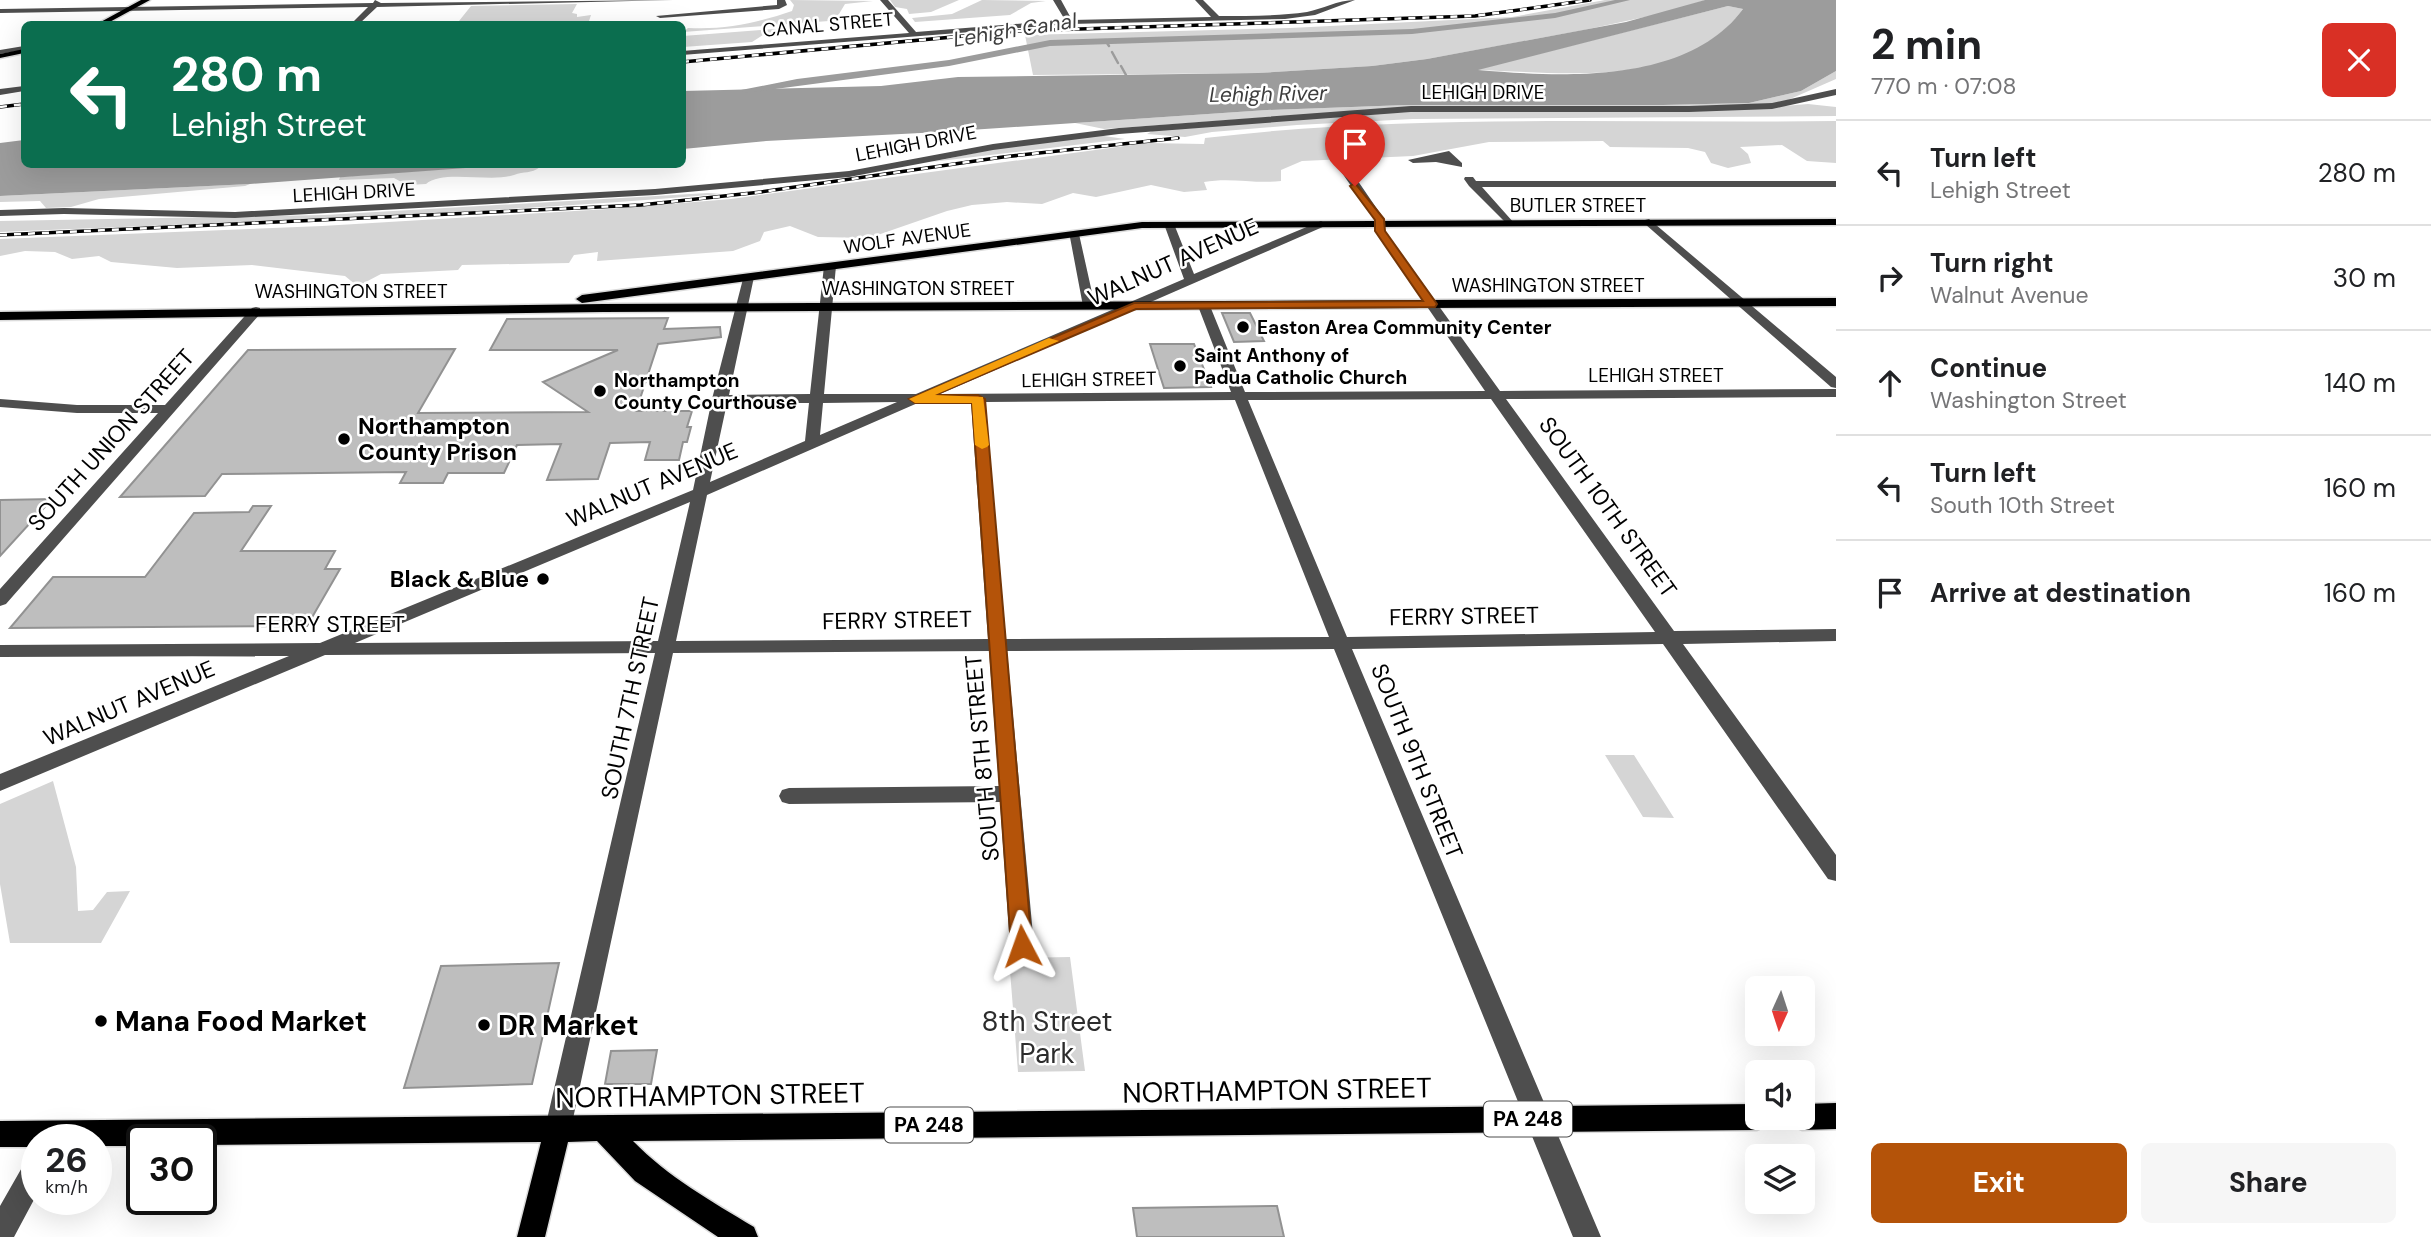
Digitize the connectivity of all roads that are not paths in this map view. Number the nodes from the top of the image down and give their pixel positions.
1 (159, 0) edge
2 (669, 0) edge
3 (739, 0) edge
4 (884, 0) edge
5 (1057, 0) edge
6 (1199, 0) edge
7 (1351, 0) edge
8 (377, 3) edge
9 (781, 3) edge
10 (146, 4) edge
11 (132, 9) junction
12 (745, 10) junction
13 (0, 11) edge
14 (660, 16) dead end
15 (1217, 19) junction
16 (106, 21) edge
17 (121, 21) edge
18 (358, 21) edge
19 (1070, 22) junction
20 (914, 34) junction
21 (21, 53) edge
22 (686, 53) edge
23 (0, 56) edge
24 (21, 89) edge
25 (0, 92) edge
26 (1836, 92) edge
27 (1436, 159) junction
28 (1413, 160) dead end
29 (1458, 167) junction
30 (1345, 170) dead end
31 (1474, 184) junction
32 (1836, 184) edge
33 (0, 214) edge
34 (1649, 222) junction
35 (1836, 222) edge
36 (1509, 223) junction
37 (1169, 224) junction
38 (1321, 224) junction
39 (1380, 224) junction
40 (1073, 234) junction
41 (830, 266) junction
42 (748, 277) junction
43 (1191, 281) junction
44 (612, 295) junction
45 (1836, 302) edge
46 (1742, 303) junction
47 (1431, 304) junction
48 (1089, 306) junction
49 (1134, 306) junction
50 (1203, 306) junction
51 (824, 307) junction
52 (603, 308) junction
53 (741, 308) junction
54 (499, 309) junction
55 (256, 311) junction
56 (0, 316) edge
57 (1836, 384) edge
58 (1836, 393) edge
59 (1497, 395) junction
60 (1240, 397) junction
61 (719, 399) junction
62 (915, 399) junction
63 (978, 399) junction
64 (816, 400) junction
65 (0, 403) edge
66 (168, 409) junction
67 (812, 443) junction
68 (698, 493) junction
69 (0, 600) edge
70 (1836, 635) edge
71 (1668, 636) junction
72 (1342, 643) junction
73 (998, 644) junction
74 (667, 647) junction
75 (322, 649) junction
76 (0, 651) edge
77 (0, 783) edge
78 (1010, 794) junction
79 (789, 796) dead end
80 (1836, 872) edge
81 (1022, 946) dead end
82 (1815, 1116) edge
83 (1836, 1116) edge
84 (1745, 1117) edge
85 (1538, 1119) junction
86 (558, 1128) junction
87 (602, 1128) junction
88 (0, 1133) edge
89 (21, 1134) edge
90 (112, 1135) edge
91 (21, 1195) edge
92 (0, 1234) edge
93 (531, 1237) edge
94 (744, 1237) edge
95 (1587, 1237) edge

1 - 10 main road
2 - 8 street
3 - 12 street
4 - 20 street
5 - 19 street
6 - 15 street
7 - 15 street, CANAL STREET
8 - 10 street
8 - 18 street
9 - 12 street
10 - 11 main road
10 - 17 main road
11 - 13 street
11 - 16 main road
12 - 14 street
15 - 19 street, CANAL STREET
19 - 20 street, CANAL STREET
20 - 22 street, CANAL STREET
21 - 23 main road
24 - 25 street
26 - 33 street, LEHIGH DRIVE
27 - 28 street
27 - 29 street
27 - 29 street
29 - 31 street
30 - 39 street, SOUTH 10TH STREET
31 - 32 street
31 - 36 street
34 - 35 main road, BUTLER STREET
34 - 36 main road, BUTLER STREET
34 - 46 street
36 - 39 main road, BUTLER STREET
37 - 38 main road, WOLF AVENUE
37 - 40 main road, WOLF AVENUE
37 - 43 street
38 - 39 main road, BUTLER STREET
38 - 43 street, WALNUT AVENUE
39 - 47 street, SOUTH 10TH STREET
40 - 41 main road, WOLF AVENUE
40 - 48 street
41 - 42 main road, WOLF AVENUE
41 - 51 street
42 - 44 main road, WOLF AVENUE
42 - 53 street, SOUTH 7TH STREET
43 - 49 street, WALNUT AVENUE
44 - 52 main road
44 - 54 main road, WOLF AVENUE
45 - 46 main road, WASHINGTON STREET
46 - 47 main road, WASHINGTON STREET
46 - 57 street
47 - 50 main road, WASHINGTON STREET
47 - 59 street, SOUTH 10TH STREET
48 - 49 main road, WASHINGTON STREET
48 - 51 main road, WASHINGTON STREET
49 - 50 main road, WASHINGTON STREET
49 - 62 street, WALNUT AVENUE
50 - 60 street, SOUTH 9TH STREET
51 - 53 main road, WASHINGTON STREET
51 - 64 street
52 - 53 main road, WASHINGTON STREET
52 - 54 main road, WASHINGTON STREET
53 - 61 street, SOUTH 7TH STREET
54 - 55 main road, WASHINGTON STREET
55 - 56 main road, WASHINGTON STREET
55 - 66 street, SOUTH UNION STREET
58 - 59 street, LEHIGH STREET
59 - 60 street, LEHIGH STREET
59 - 71 street, SOUTH 10TH STREET
60 - 63 street, LEHIGH STREET
60 - 72 street, SOUTH 9TH STREET
61 - 64 street, LEHIGH STREET
61 - 68 street, SOUTH 7TH STREET
62 - 63 street, LEHIGH STREET
62 - 64 street, LEHIGH STREET
62 - 67 street, WALNUT AVENUE
63 - 73 street, SOUTH 8TH STREET
64 - 67 street
65 - 66 street
66 - 69 street, SOUTH UNION STREET
67 - 68 street, WALNUT AVENUE
68 - 74 street, SOUTH 7TH STREET
68 - 75 street, WALNUT AVENUE
70 - 71 street, FERRY STREET
71 - 72 street, FERRY STREET
71 - 80 street, SOUTH 10TH STREET
72 - 73 street, FERRY STREET
72 - 85 street, SOUTH 9TH STREET
73 - 74 street, FERRY STREET
73 - 78 street, SOUTH 8TH STREET
74 - 75 street, FERRY STREET
74 - 86 street, SOUTH 7TH STREET
75 - 76 street, FERRY STREET
75 - 77 street, WALNUT AVENUE
78 - 79 street
78 - 81 street, SOUTH 8TH STREET
82 - 83 main road
84 - 85 main road, NORTHAMPTON STREET / PA 248
85 - 87 main road, NORTHAMPTON STREET / PA 248
85 - 95 street, SOUTH 9TH STREET
86 - 87 main road, NORTHAMPTON STREET / PA 248
86 - 90 main road, NORTHAMPTON STREET
86 - 93 main road
87 - 94 main road
88 - 89 main road, NORTHAMPTON STREET
91 - 92 street

